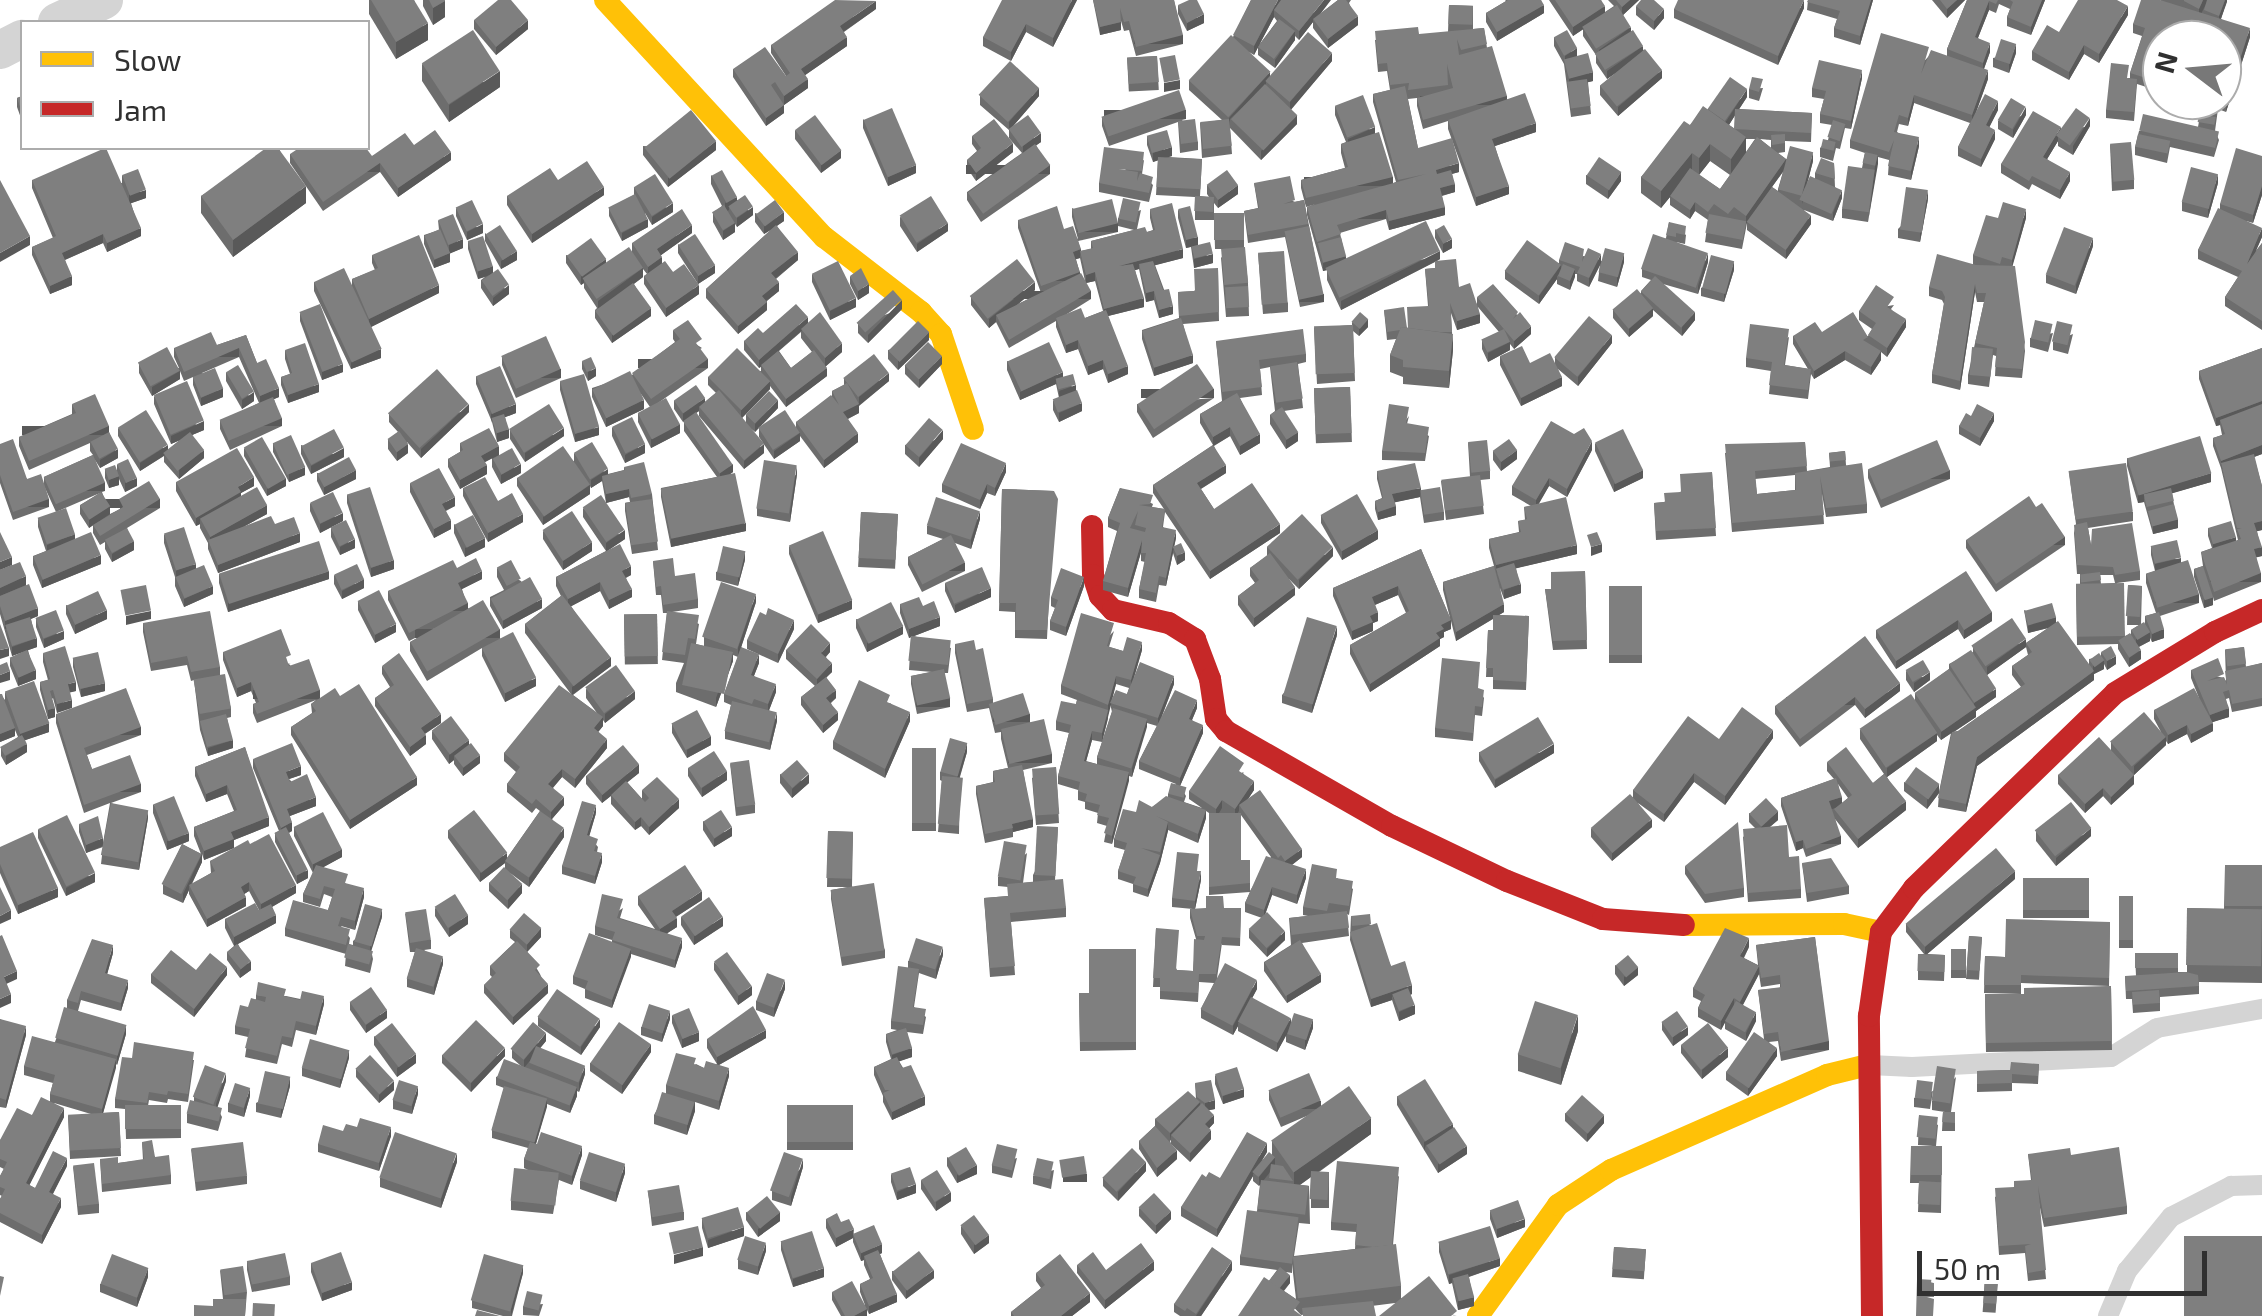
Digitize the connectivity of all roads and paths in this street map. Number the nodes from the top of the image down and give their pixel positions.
1 (104, 0) edge
2 (605, 0) edge
3 (62, 20) edge
4 (973, 429) dead end
5 (1092, 526) dead end
6 (2262, 610) edge
7 (1881, 932) junction
8 (2262, 1008) edge
9 (1868, 1065) junction
10 (2262, 1185) edge
11 (1478, 1316) edge
12 (1872, 1316) edge
13 (2108, 1316) edge

1 - 3 street
2 - 4 street
5 - 7 street
6 - 7 street
7 - 9 street
8 - 9 lane
9 - 11 street
9 - 12 street
10 - 13 lane

